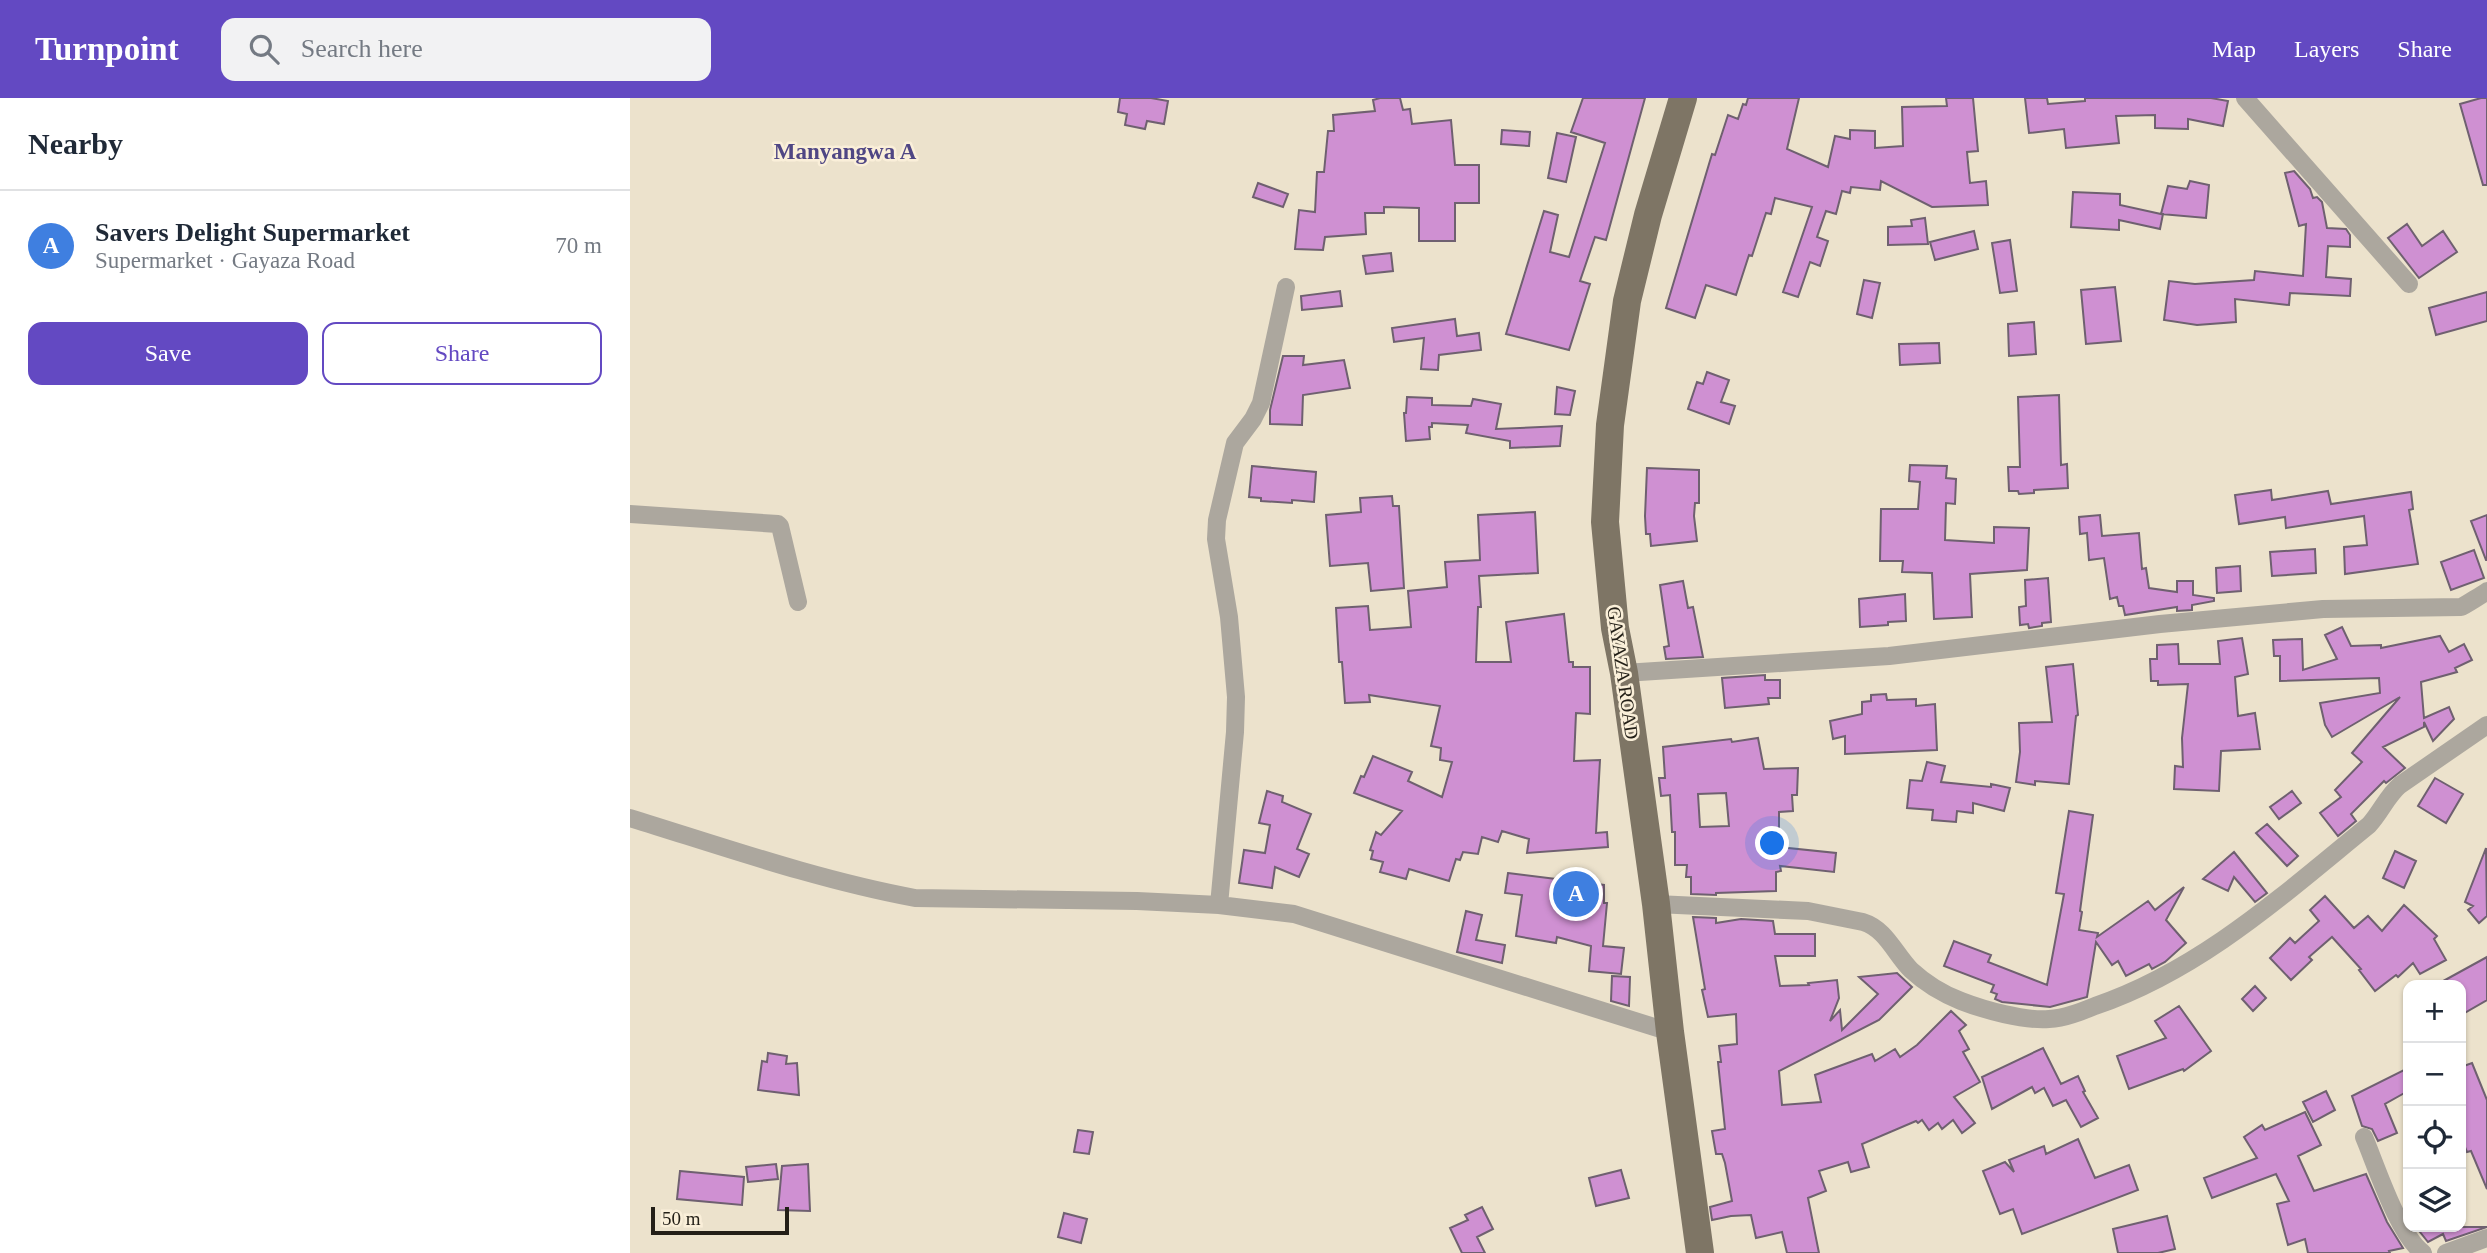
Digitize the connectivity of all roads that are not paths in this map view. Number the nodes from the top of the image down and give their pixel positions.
1 (1683, 98) edge
2 (2245, 98) edge
3 (2409, 284) dead end
4 (1286, 287) dead end
5 (630, 514) edge
6 (2487, 591) edge
7 (798, 602) dead end
8 (1624, 673) junction
9 (2486, 726) edge
10 (630, 818) edge
11 (1656, 904) junction
12 (1219, 905) junction
13 (1670, 1032) junction
14 (2364, 1137) dead end
15 (2487, 1238) edge
16 (1700, 1253) edge
17 (2423, 1253) edge
18 (2446, 1253) edge

1 - 8 main road, GAYAZA ROAD
2 - 3 street
4 - 12 street
5 - 7 street
6 - 8 street
8 - 11 main road, GAYAZA ROAD
9 - 11 street
10 - 12 street
11 - 13 main road, GAYAZA ROAD
12 - 13 street
13 - 16 main road, GAYAZA ROAD
14 - 17 street
15 - 18 street

